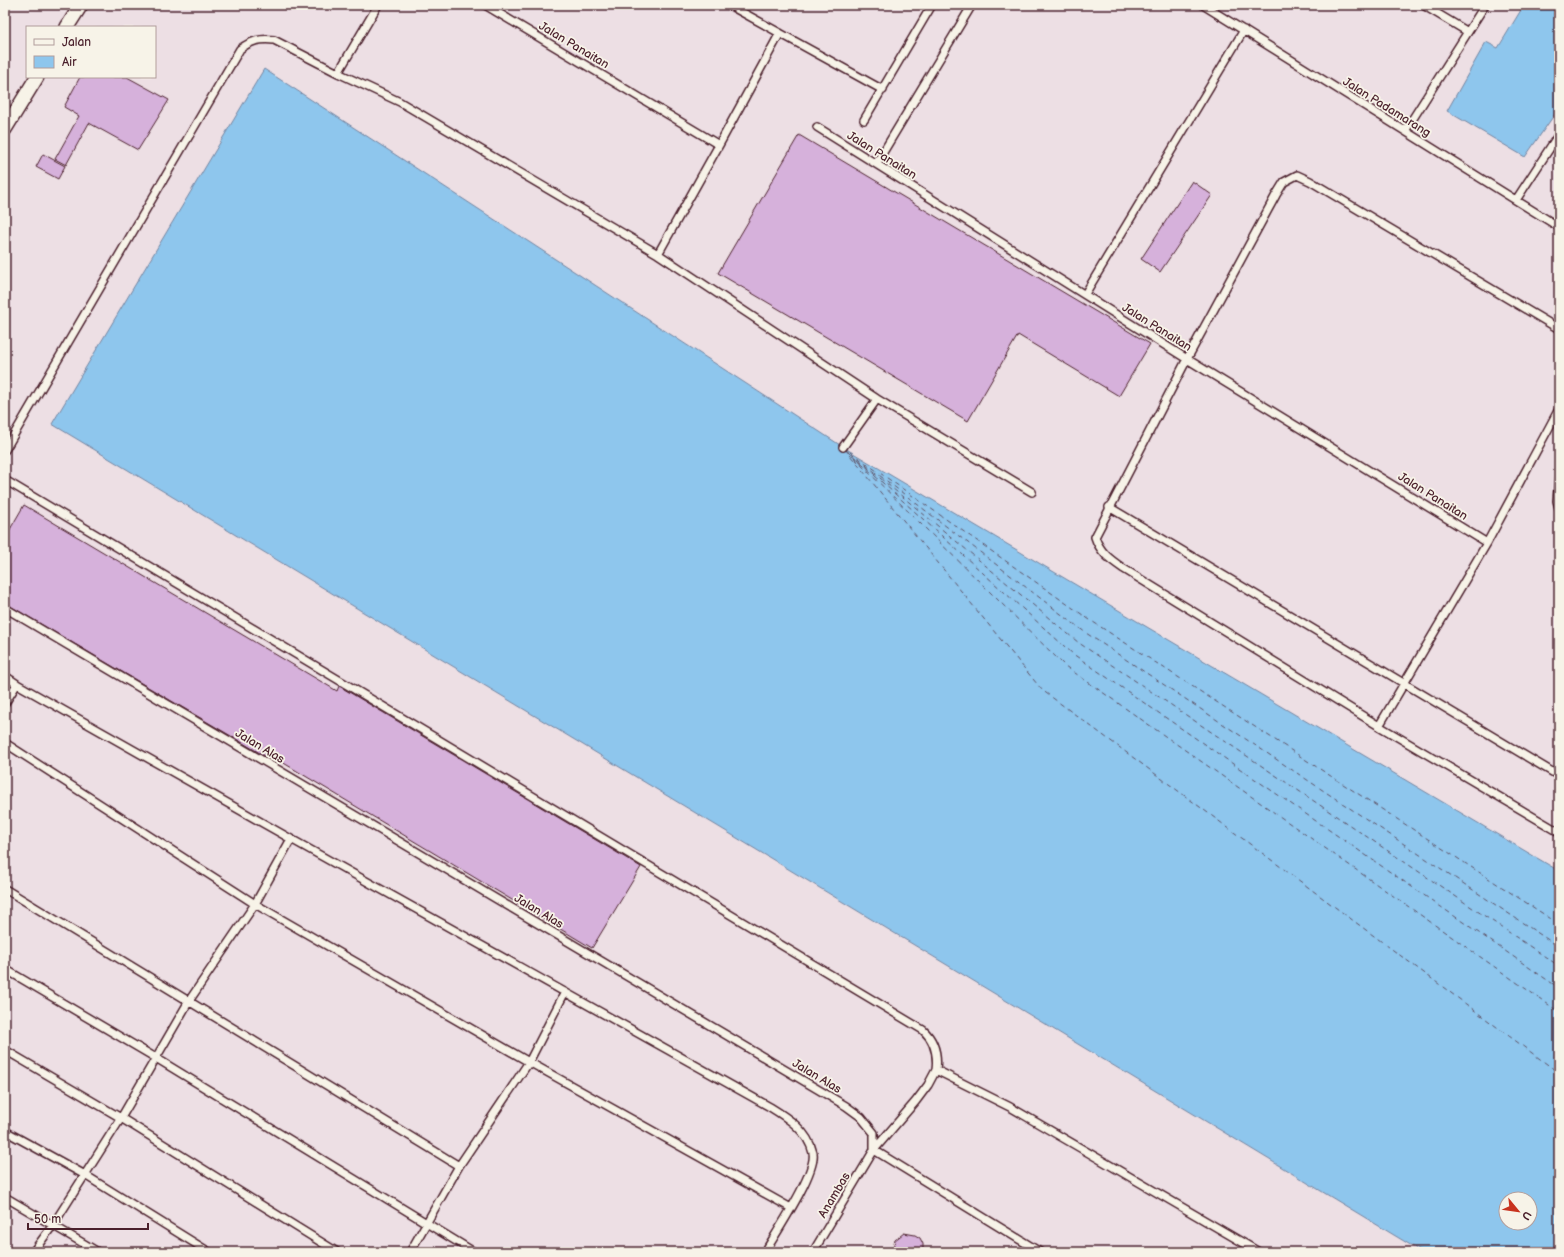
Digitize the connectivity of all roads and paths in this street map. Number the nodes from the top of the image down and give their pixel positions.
1 (80, 5) edge
2 (378, 5) edge
3 (486, 5) edge
4 (729, 5) edge
5 (932, 5) edge
6 (972, 5) edge
7 (1204, 5) edge
8 (1424, 5) edge
9 (1485, 5) edge
10 (68, 26) edge
11 (1244, 30) junction
12 (1468, 32) junction
13 (780, 33) junction
14 (338, 73) junction
15 (36, 78) edge
16 (883, 90) junction
17 (864, 120) dead end
18 (817, 127) dead end
19 (5, 129) edge
20 (1405, 131) junction
21 (1559, 134) edge
22 (719, 145) junction
23 (876, 164) junction
24 (1516, 200) junction
25 (1559, 227) edge
26 (658, 254) junction
27 (1085, 294) junction
28 (1559, 329) edge
29 (1187, 359) junction
30 (877, 399) junction
31 (1559, 409) edge
32 (843, 447) dead end
33 (5, 450) edge
34 (1559, 477) edge
35 (5, 480) edge
36 (1032, 492) dead end
37 (1109, 507) junction
38 (1559, 508) edge
39 (1487, 543) junction
40 (5, 608) edge
41 (5, 676) edge
42 (17, 684) junction
43 (1403, 685) junction
44 (5, 703) edge
45 (1379, 726) junction
46 (5, 743) edge
47 (1559, 776) edge
48 (1559, 832) edge
49 (291, 839) junction
50 (5, 889) edge
51 (255, 904) junction
52 (5, 969) edge
53 (565, 992) junction
54 (189, 1002) junction
55 (5, 1050) edge
56 (156, 1058) junction
57 (529, 1062) junction
58 (936, 1070) junction
59 (121, 1118) junction
60 (5, 1131) edge
61 (874, 1150) junction
62 (460, 1166) junction
63 (84, 1175) junction
64 (5, 1197) edge
65 (791, 1208) junction
66 (426, 1224) junction
67 (53, 1225) junction
68 (5, 1250) edge
69 (9, 1252) edge
70 (33, 1252) edge
71 (98, 1252) edge
72 (209, 1252) edge
73 (337, 1252) edge
74 (410, 1252) edge
75 (474, 1252) edge
76 (764, 1252) edge
77 (813, 1252) edge
78 (1040, 1252) edge
79 (1259, 1252) edge

1 - 10 street
2 - 14 lane
3 - 22 lane, Jalan Panaitan
4 - 13 lane
5 - 16 lane
6 - 23 lane
7 - 11 lane, Jalan Padamarang
8 - 12 lane
9 - 12 lane
11 - 20 lane, Jalan Padamarang
11 - 27 lane
12 - 20 lane
13 - 16 lane
13 - 22 lane
14 - 26 lane
14 - 33 lane
15 - 19 street
16 - 17 lane
18 - 23 lane, Jalan Panaitan
20 - 24 lane, Jalan Padamarang
21 - 24 lane
22 - 26 lane
23 - 27 lane, Jalan Panaitan
24 - 25 lane, Jalan Padamarang
26 - 30 lane
27 - 29 lane, Jalan Panaitan
28 - 29 lane
29 - 37 lane
29 - 39 lane, Jalan Panaitan
30 - 32 lane
30 - 36 lane
31 - 39 lane
34 - 38 lane
35 - 58 lane
37 - 43 lane
37 - 45 lane
39 - 43 lane
40 - 61 lane, Jalan Alas
41 - 42 lane
42 - 44 lane
42 - 49 lane
43 - 45 lane
43 - 47 lane
45 - 48 lane
46 - 51 lane
49 - 51 lane
49 - 53 lane
50 - 54 lane
51 - 54 lane
51 - 57 lane
52 - 56 lane
53 - 57 lane
53 - 65 lane
54 - 56 lane
54 - 62 lane
55 - 59 lane
56 - 59 lane
56 - 66 lane
57 - 62 lane
57 - 65 lane
58 - 61 lane, Anambas
58 - 79 lane
59 - 63 lane
59 - 73 lane
60 - 63 lane
61 - 77 lane, Anambas
61 - 78 lane
62 - 66 lane
63 - 67 lane
63 - 72 lane
64 - 67 lane
65 - 76 lane
66 - 74 lane
66 - 75 lane
67 - 70 lane
67 - 71 lane
68 - 69 lane

